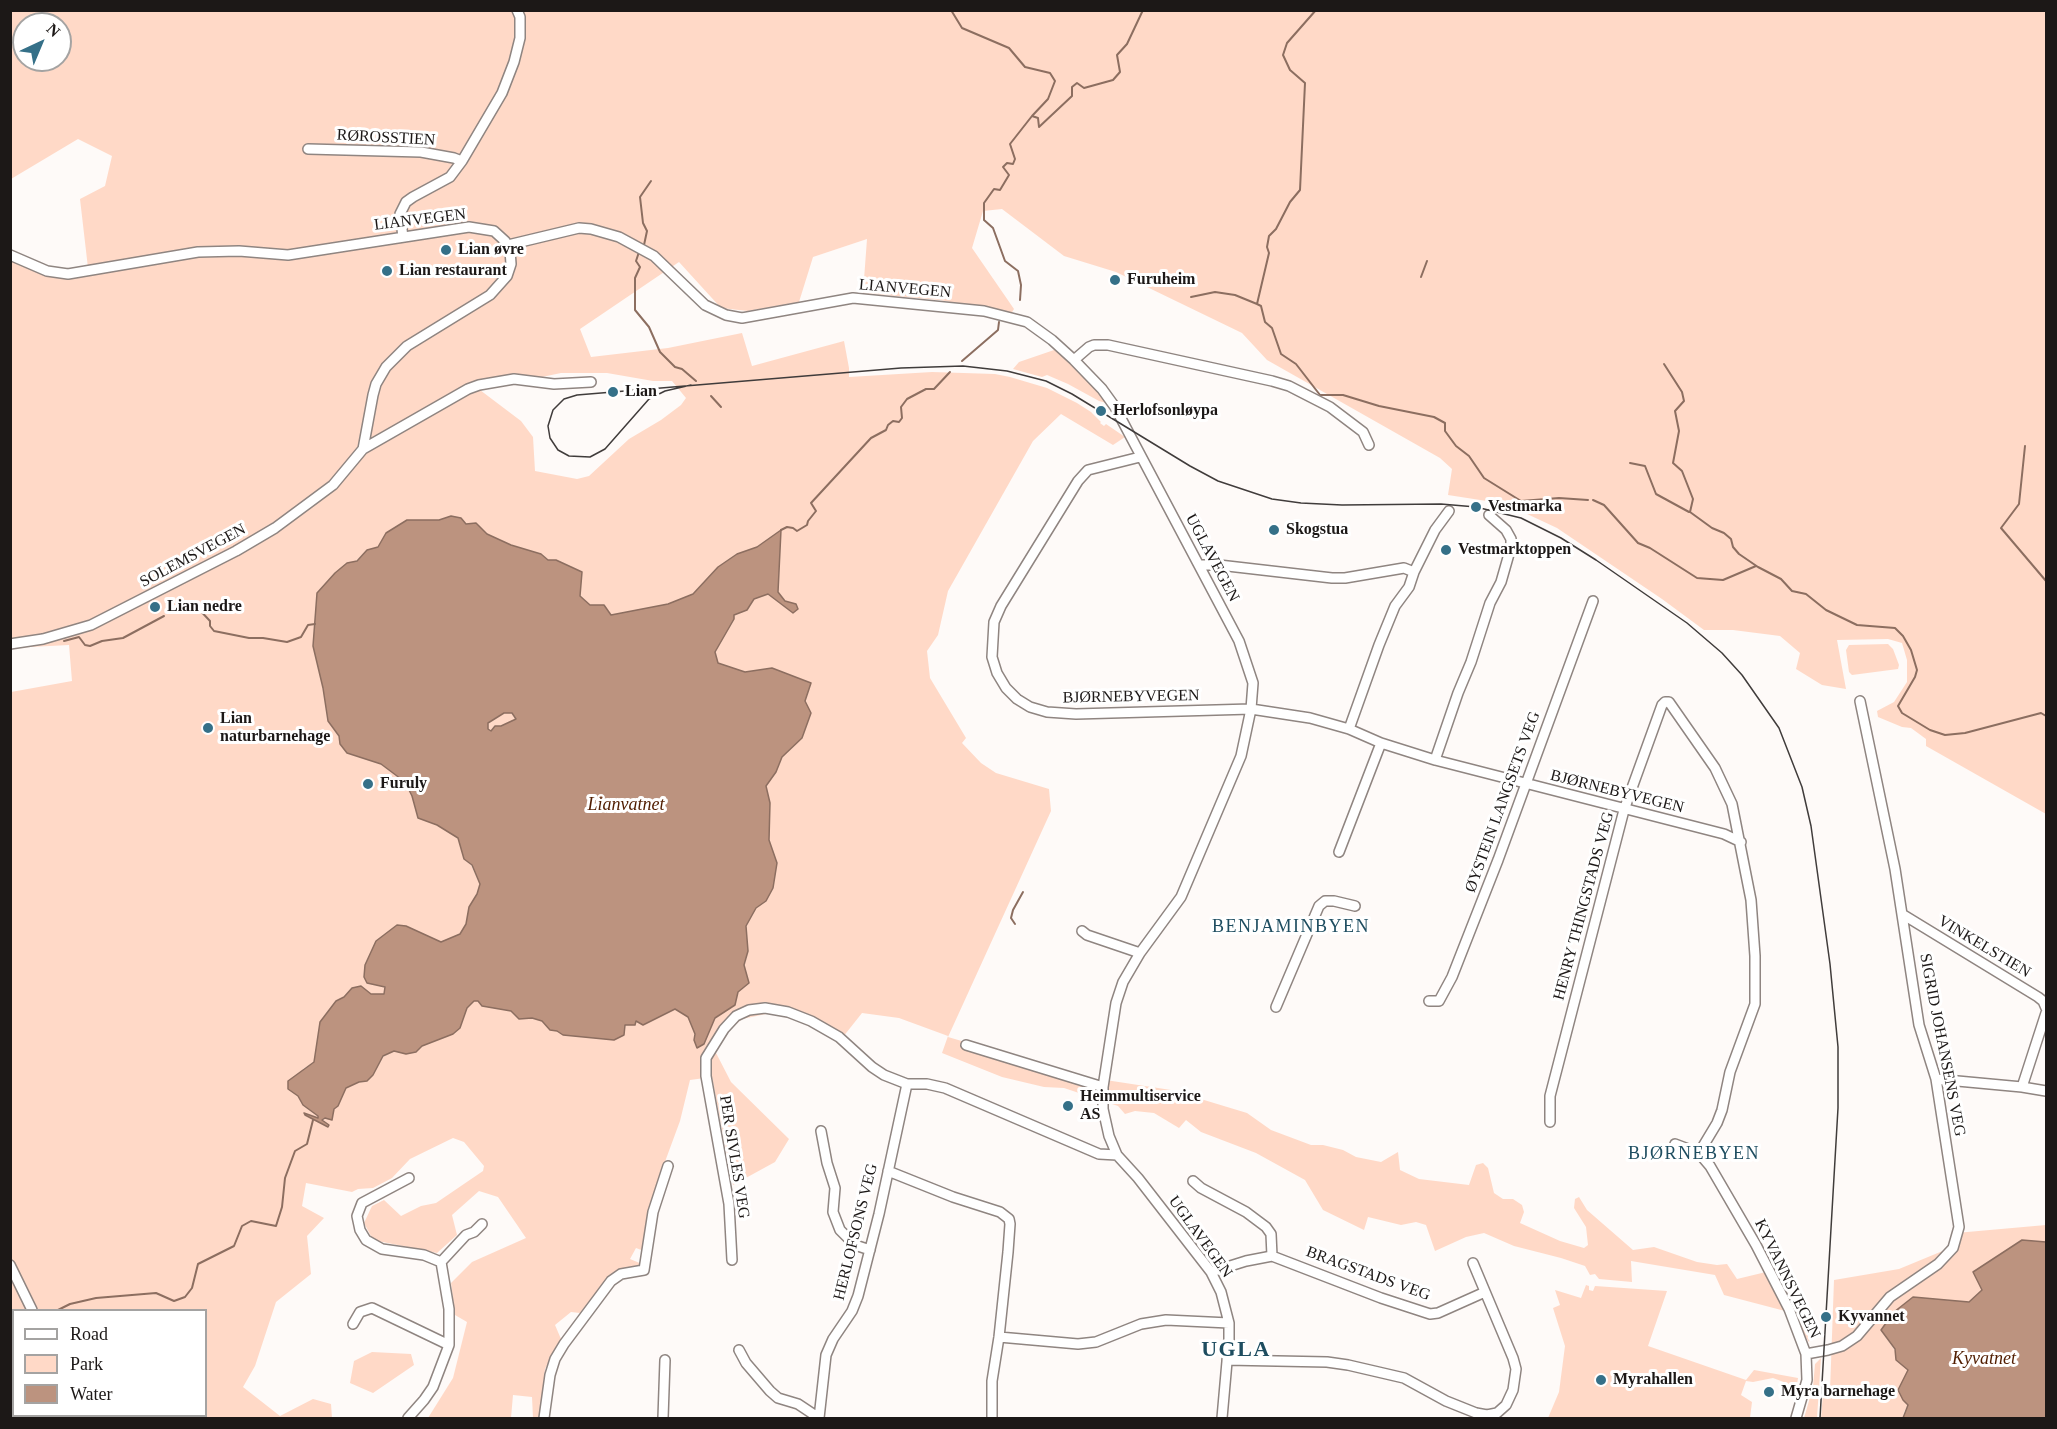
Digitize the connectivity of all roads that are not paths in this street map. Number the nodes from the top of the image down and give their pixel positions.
1 (517, 10) edge
2 (308, 148) dead end
3 (462, 161) junction
4 (403, 237) junction
5 (508, 245) junction
6 (10, 255) edge
7 (1074, 360) junction
8 (591, 382) dead end
9 (1369, 445) dead end
10 (363, 449) junction
11 (1140, 457) junction
12 (1449, 511) dead end
13 (1489, 515) dead end
14 (1200, 565) junction
15 (1413, 572) junction
16 (1593, 601) dead end
17 (10, 644) edge
18 (1860, 701) dead end
19 (1251, 709) junction
20 (1349, 729) junction
21 (1381, 743) junction
22 (1435, 760) junction
23 (1526, 784) junction
24 (1624, 810) junction
25 (1741, 842) junction
26 (1339, 852) dead end
27 (1355, 906) dead end
28 (1902, 914) junction
29 (1082, 931) dead end
30 (1140, 953) junction
31 (1429, 1001) dead end
32 (1276, 1007) dead end
33 (2046, 1011) edge
34 (966, 1045) dead end
35 (1936, 1079) junction
36 (907, 1084) junction
37 (1102, 1087) junction
38 (2022, 1087) junction
39 (2046, 1092) edge
40 (1550, 1122) dead end
41 (821, 1131) dead end
42 (1675, 1144) dead end
43 (1698, 1153) junction
44 (1117, 1155) junction
45 (668, 1166) dead end
46 (888, 1171) junction
47 (409, 1178) dead end
48 (1193, 1181) dead end
49 (482, 1224) dead end
50 (870, 1250) junction
51 (1272, 1256) junction
52 (732, 1260) dead end
53 (441, 1262) junction
54 (1473, 1263) dead end
55 (10, 1265) edge
56 (1211, 1272) junction
57 (1485, 1292) junction
58 (31, 1309) edge
59 (1229, 1323) junction
60 (353, 1324) dead end
61 (999, 1337) junction
62 (449, 1345) junction
63 (739, 1350) dead end
64 (1806, 1354) junction
65 (665, 1360) dead end
66 (1227, 1360) junction
67 (819, 1418) edge
68 (408, 1419) edge
69 (544, 1419) edge
70 (663, 1419) edge
71 (992, 1419) edge
72 (1222, 1419) edge
73 (1796, 1419) edge

1 - 3 street
2 - 3 street, RØROSSTIEN
3 - 4 street
4 - 5 street, LIANVEGEN
4 - 6 street, LIANVEGEN
5 - 7 street, LIANVEGEN
5 - 10 street, SOLEMSVEGEN
7 - 9 street
7 - 11 street, UGLAVEGEN
8 - 10 street, SOLEMSVEGEN
10 - 17 street, SOLEMSVEGEN
11 - 14 street, UGLAVEGEN
11 - 19 street, BJØRNEBYVEGEN
12 - 15 street
13 - 22 street
14 - 15 street
14 - 19 street, UGLAVEGEN
15 - 20 street
16 - 23 street, ØYSTEIN LANGSETS VEG
18 - 28 street, SIGRID JOHANSENS VEG
19 - 20 street, BJØRNEBYVEGEN
19 - 30 street, UGLAVEGEN
20 - 21 street, BJØRNEBYVEGEN
21 - 22 street, BJØRNEBYVEGEN
21 - 26 street
22 - 23 street, BJØRNEBYVEGEN
23 - 24 street, BJØRNEBYVEGEN
23 - 31 street, ØYSTEIN LANGSETS VEG
24 - 25 street, BJØRNEBYVEGEN
24 - 25 street, HENRY THINGSTADS VEG
24 - 40 street, HENRY THINGSTADS VEG
25 - 43 street
27 - 32 street
28 - 33 street, VINKELSTIEN
28 - 35 street, SIGRID JOHANSENS VEG
29 - 30 street
30 - 37 street, UGLAVEGEN
33 - 38 street, VINKELSTIEN
34 - 37 street
35 - 38 street
35 - 64 street, SIGRID JOHANSENS VEG
36 - 44 street
36 - 46 street, HERLOFSONS VEG
36 - 52 street, PER SIVLES VEG
37 - 44 street, UGLAVEGEN
38 - 39 street
41 - 50 street
42 - 43 street
43 - 64 street, KYVANNSVEGEN
44 - 56 street, UGLAVEGEN
45 - 69 street
46 - 50 street, HERLOFSONS VEG
46 - 61 street
47 - 53 street
48 - 51 street
49 - 53 street
50 - 67 street, HERLOFSONS VEG
51 - 56 street
51 - 57 street, BRAGSTADS VEG
53 - 62 street
54 - 57 street
55 - 58 street
56 - 59 street, UGLAVEGEN
57 - 66 street
59 - 61 street
59 - 66 street, UGLAVEGEN
60 - 62 street
61 - 71 street
62 - 68 street
63 - 67 street
64 - 73 street, KYVANNSVEGEN
65 - 70 street
66 - 72 street, UGLAVEGEN

